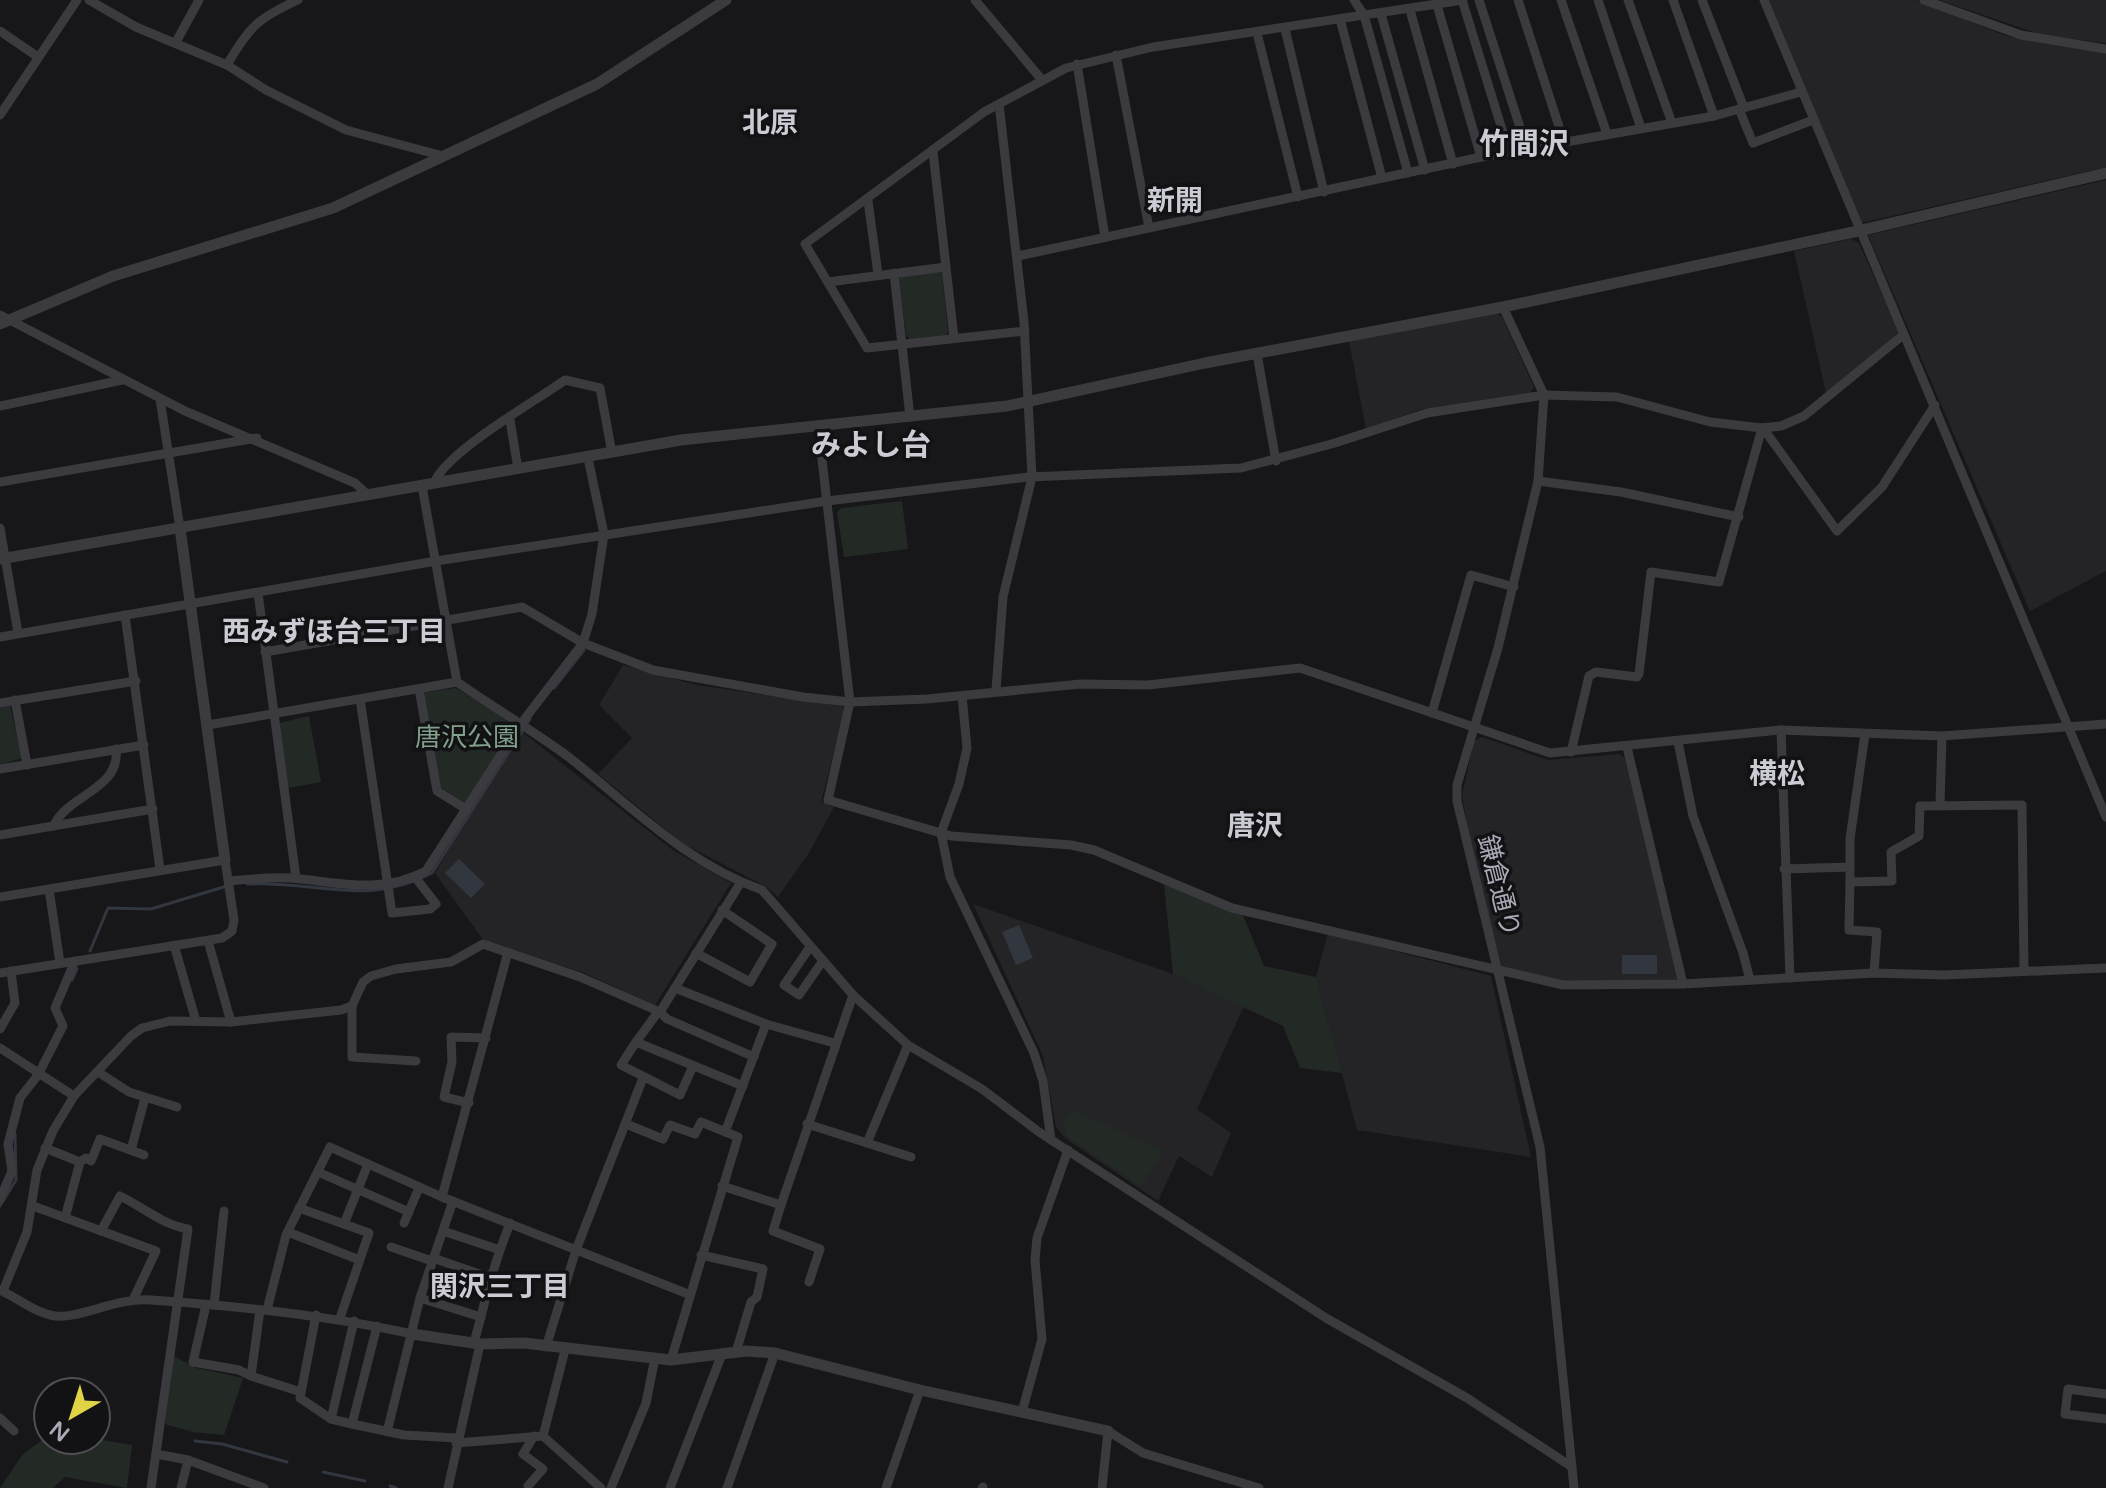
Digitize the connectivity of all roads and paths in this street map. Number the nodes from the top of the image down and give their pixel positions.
1 (77, 0) edge
2 (89, 0) edge
3 (199, 0) edge
4 (298, 0) edge
5 (726, 0) edge
6 (975, 0) edge
7 (1354, 0) edge
8 (1462, 0) edge
9 (1479, 0) edge
10 (1518, 0) edge
11 (1561, 0) edge
12 (1598, 0) edge
13 (1628, 0) edge
14 (1673, 0) edge
15 (1702, 0) edge
16 (1764, 0) edge
17 (1924, 0) edge
18 (1437, 5) junction
19 (1410, 10) junction
20 (1381, 14) junction
21 (1364, 15) junction
22 (1340, 19) junction
23 (1285, 29) junction
24 (0, 31) edge
25 (1257, 33) junction
26 (176, 42) junction
27 (2106, 49) edge
28 (1116, 55) junction
29 (38, 57) junction
30 (1077, 64) junction
31 (227, 65) junction
32 (1042, 80) junction
33 (1801, 92) junction
34 (999, 104) junction
35 (1741, 108) junction
36 (0, 115) edge
37 (1714, 116) junction
38 (1813, 120) junction
39 (1672, 123) junction
40 (1641, 128) junction
41 (1607, 134) junction
42 (1564, 142) junction
43 (1527, 149) junction
44 (933, 152) junction
45 (1509, 152) junction
46 (443, 156) junction
47 (1481, 157) junction
48 (1453, 164) junction
49 (1425, 170) junction
50 (1408, 173) junction
51 (2106, 173) edge
52 (1382, 178) junction
53 (1324, 192) junction
54 (1298, 197) junction
55 (868, 201) junction
56 (1149, 228) junction
57 (1858, 231) junction
58 (1105, 237) junction
59 (1018, 256) junction
60 (946, 267) junction
61 (894, 273) junction
62 (878, 274) junction
63 (828, 282) junction
64 (1503, 307) junction
65 (0, 315) edge
66 (13, 319) junction
67 (0, 324) edge
68 (1025, 331) junction
69 (1903, 335) junction
70 (954, 338) junction
71 (903, 344) junction
72 (1257, 354) junction
73 (122, 380) junction
74 (1544, 395) junction
75 (160, 399) junction
76 (1030, 401) junction
77 (1935, 405) junction
78 (0, 406) edge
79 (910, 417) junction
80 (510, 420) junction
81 (818, 425) junction
82 (1762, 428) junction
83 (257, 438) junction
84 (169, 452) junction
85 (612, 453) junction
86 (588, 458) junction
87 (1276, 461) junction
88 (518, 469) junction
89 (1032, 477) junction
90 (1538, 481) junction
91 (0, 482) edge
92 (428, 485) junction
93 (368, 495) junction
94 (827, 501) junction
95 (1739, 517) junction
96 (0, 528) edge
97 (180, 528) junction
98 (604, 534) junction
99 (2, 558) edge
100 (436, 561) junction
101 (1514, 587) junction
102 (258, 593) junction
103 (191, 603) junction
104 (125, 615) junction
105 (447, 623) junction
106 (18, 633) junction
107 (0, 637) edge
108 (583, 643) junction
109 (265, 652) junction
110 (136, 681) junction
111 (457, 682) junction
112 (419, 689) junction
113 (996, 690) junction
114 (962, 696) junction
115 (360, 699) junction
116 (15, 700) junction
117 (850, 702) junction
118 (0, 703) edge
119 (1432, 713) junction
120 (274, 714) junction
121 (2106, 724) edge
122 (208, 725) junction
123 (520, 725) junction
124 (1474, 728) junction
125 (2068, 728) junction
126 (1781, 730) junction
127 (1865, 734) junction
128 (1942, 736) junction
129 (1678, 742) junction
130 (144, 745) junction
131 (1627, 747) junction
132 (116, 749) junction
133 (1571, 752) junction
134 (27, 765) junction
135 (0, 769) edge
136 (1940, 804) junction
137 (153, 809) junction
138 (466, 809) junction
139 (2106, 817) edge
140 (54, 826) junction
141 (941, 833) junction
142 (0, 835) edge
143 (225, 860) junction
144 (1850, 867) junction
145 (160, 869) junction
146 (1784, 869) junction
147 (296, 878) junction
148 (417, 880) junction
149 (741, 882) junction
150 (1850, 882) junction
151 (230, 884) junction
152 (388, 886) junction
153 (49, 889) junction
154 (0, 897) edge
155 (722, 910) junction
156 (208, 941) junction
157 (174, 945) junction
158 (810, 947) junction
159 (508, 952) junction
160 (696, 953) junction
161 (75, 961) junction
162 (822, 962) junction
163 (60, 963) junction
164 (2106, 968) edge
165 (2024, 971) junction
166 (5, 972) edge
167 (1499, 972) junction
168 (1874, 973) junction
169 (1790, 978) junction
170 (1750, 980) junction
171 (1683, 984) junction
172 (675, 988) junction
173 (853, 995) junction
174 (352, 1006) junction
175 (659, 1012) junction
176 (196, 1021) junction
177 (231, 1022) junction
178 (766, 1024) junction
179 (0, 1029) edge
180 (486, 1038) junction
181 (636, 1042) junction
182 (834, 1043) junction
183 (908, 1045) junction
184 (0, 1048) edge
185 (754, 1057) junction
186 (416, 1061) dead end
187 (693, 1066) junction
188 (98, 1072) junction
189 (40, 1076) junction
190 (643, 1078) junction
191 (743, 1086) junction
192 (74, 1096) junction
193 (145, 1098) junction
194 (469, 1103) junction
195 (177, 1107) dead end
196 (626, 1124) junction
197 (807, 1124) junction
198 (5, 1127) edge
199 (725, 1132) junction
200 (1051, 1140) junction
201 (867, 1143) junction
202 (45, 1148) junction
203 (131, 1150) junction
204 (1068, 1150) junction
205 (0, 1155) edge
206 (144, 1155) dead end
207 (911, 1157) dead end
208 (10, 1159) junction
209 (80, 1162) junction
210 (368, 1164) junction
211 (318, 1172) junction
212 (722, 1186) junction
213 (419, 1188) junction
214 (358, 1190) junction
215 (1, 1193) edge
216 (442, 1197) junction
217 (453, 1201) junction
218 (781, 1205) junction
219 (33, 1206) junction
220 (299, 1208) junction
221 (224, 1211) dead end
222 (409, 1212) junction
223 (65, 1218) junction
224 (404, 1223) dead end
225 (510, 1223) junction
226 (344, 1224) junction
227 (101, 1231) junction
228 (443, 1231) junction
229 (288, 1232) junction
230 (391, 1247) dead end
231 (500, 1250) junction
232 (576, 1250) junction
233 (701, 1255) junction
234 (357, 1259) junction
235 (432, 1259) junction
236 (491, 1278) junction
237 (809, 1282) dead end
238 (2, 1290) edge
239 (688, 1294) junction
240 (420, 1298) junction
241 (133, 1300) junction
242 (179, 1302) junction
243 (210, 1305) junction
244 (263, 1310) junction
245 (316, 1315) junction
246 (481, 1317) junction
247 (340, 1318) junction
248 (354, 1321) junction
249 (377, 1326) junction
250 (412, 1334) junction
251 (477, 1343) junction
252 (546, 1347) junction
253 (565, 1350) junction
254 (736, 1352) junction
255 (775, 1353) junction
256 (722, 1354) junction
257 (655, 1358) junction
258 (671, 1360) junction
259 (251, 1376) junction
260 (920, 1390) junction
261 (301, 1392) junction
262 (2106, 1394) edge
263 (1022, 1412) junction
264 (0, 1418) edge
265 (331, 1419) junction
266 (2106, 1419) edge
267 (352, 1424) junction
268 (14, 1431) dead end
269 (1108, 1431) junction
270 (387, 1432) junction
271 (539, 1436) junction
272 (456, 1441) junction
273 (156, 1454) junction
274 (188, 1460) junction
275 (1572, 1467) junction
276 (248, 1485) edge
277 (528, 1486) edge
278 (1244, 1486) edge
279 (151, 1488) edge
280 (181, 1488) edge
281 (264, 1488) edge
282 (448, 1488) edge
283 (601, 1488) edge
284 (611, 1488) edge
285 (670, 1488) edge
286 (727, 1488) edge
287 (888, 1488) edge
288 (1102, 1488) edge
289 (1259, 1488) edge
290 (1574, 1488) edge

1 - 29 street
2 - 26 street
3 - 26 street
4 - 31 street
5 - 46 street
6 - 32 street
7 - 21 street
8 - 18 street
8 - 45 street
9 - 43 street
10 - 42 street
11 - 41 street
12 - 40 street
13 - 39 street
14 - 37 street
15 - 35 street
16 - 33 street
17 - 27 street
18 - 19 street
18 - 47 street
19 - 20 street
19 - 48 street
20 - 21 street
20 - 49 street
21 - 22 street
21 - 50 street
22 - 23 street
22 - 52 street
23 - 25 street
23 - 53 street
24 - 29 street
25 - 28 street
25 - 54 street
26 - 31 street
28 - 30 street
28 - 56 street
29 - 36 street
30 - 32 street
30 - 58 street
31 - 46 street
32 - 34 street
33 - 35 street
33 - 38 street
34 - 44 street
34 - 59 street
35 - 37 street
35 - 38 street
37 - 39 street
38 - 57 street
39 - 40 street
40 - 41 street
41 - 42 street
42 - 43 street
43 - 45 street
44 - 55 street
44 - 60 street
45 - 47 street
46 - 66 street
47 - 48 street
48 - 49 street
49 - 50 street
50 - 52 street
51 - 57 street
52 - 53 street
53 - 54 street
54 - 56 street
55 - 62 street
55 - 63 street
56 - 58 street
57 - 64 street
57 - 69 street
58 - 59 street
59 - 68 street
60 - 61 street
60 - 70 street
61 - 62 street
61 - 71 street
62 - 63 street
63 - 71 street
64 - 72 street
64 - 74 street, 鎌倉通り
65 - 66 street
66 - 67 street
66 - 73 street
68 - 70 street
68 - 76 street
69 - 77 street
69 - 82 street
70 - 71 street
71 - 79 street
72 - 76 street
72 - 87 street
73 - 75 street
73 - 78 street
74 - 82 street
74 - 87 street
74 - 90 street, 鎌倉通り
75 - 83 street
75 - 84 street
76 - 79 street
76 - 89 street
77 - 82 street
77 - 125 street
79 - 81 street
80 - 85 street
80 - 88 street
80 - 92 street
81 - 85 street
81 - 94 street
82 - 95 street
83 - 84 street
83 - 93 street
84 - 91 street
84 - 97 street
85 - 86 street
86 - 88 street
86 - 98 street
87 - 89 street
88 - 92 street
89 - 94 street
89 - 113 street
90 - 95 street
90 - 101 street, 鎌倉通り
92 - 93 street
92 - 100 street
93 - 97 street
94 - 98 street
94 - 117 street
95 - 133 street
96 - 99 street
97 - 99 street
97 - 103 street
98 - 100 street
98 - 108 street
99 - 106 street
100 - 102 street
100 - 105 street
101 - 119 street
101 - 124 street, 鎌倉通り
102 - 103 street
102 - 109 street
103 - 104 street
103 - 122 street
104 - 106 street
104 - 110 street
105 - 108 street
105 - 109 street
105 - 111 street
106 - 107 street
108 - 117 street
108 - 123 street
109 - 120 street
110 - 116 street
110 - 130 street
111 - 112 street
111 - 123 street
112 - 115 street
112 - 138 street
113 - 114 street
113 - 119 street
114 - 117 street
114 - 141 street
115 - 120 street
115 - 152 street
116 - 118 street
116 - 134 street
117 - 141 street
119 - 124 street
120 - 122 street
120 - 147 street
121 - 125 street
122 - 143 street
123 - 138 street
123 - 149 street
124 - 133 street
124 - 167 street, 鎌倉通り
125 - 128 street
125 - 139 street
126 - 127 street
126 - 129 street
126 - 146 street
127 - 128 street
127 - 144 street
128 - 136 street
129 - 131 street
129 - 170 street
130 - 132 street
130 - 137 street
131 - 133 street
131 - 171 street
132 - 134 street
132 - 140 street
134 - 135 street
136 - 150 street
136 - 165 street
137 - 140 street
137 - 145 street
138 - 148 street
140 - 142 street
141 - 167 street
141 - 200 street
143 - 145 street
143 - 151 street
144 - 146 street
144 - 150 street
145 - 153 street
146 - 169 street
147 - 151 street
147 - 152 street
148 - 152 street
148 - 152 street
149 - 155 street
149 - 158 street
150 - 168 street
151 - 156 street
153 - 154 street
153 - 163 street
155 - 160 street
155 - 160 street
156 - 157 street
156 - 177 street
157 - 161 street
157 - 176 street
158 - 162 street
158 - 162 street
159 - 174 street
159 - 175 street
159 - 180 street
160 - 172 street
161 - 163 street
161 - 189 street
162 - 173 street
163 - 166 street
164 - 165 street
165 - 168 street
166 - 179 street
167 - 171 street
167 - 275 street, 鎌倉通り
168 - 169 street
169 - 170 street
170 - 171 street
172 - 175 street
172 - 178 street
173 - 182 street
173 - 183 street
174 - 177 street
174 - 186 street
175 - 181 street
175 - 185 street
176 - 177 street
176 - 188 street
178 - 182 street
178 - 185 street
180 - 194 street
180 - 194 street
181 - 187 street
181 - 190 street
182 - 197 street
183 - 200 street
183 - 201 street
184 - 189 street
185 - 191 street
187 - 190 street
187 - 191 street
188 - 192 street
188 - 193 street
189 - 192 street
189 - 198 street
190 - 196 street
191 - 199 street
192 - 202 street
193 - 195 street
193 - 203 street
194 - 216 street
196 - 199 street
196 - 232 street
197 - 201 street
197 - 218 street
198 - 208 street
199 - 212 street
200 - 204 street
201 - 207 street
202 - 209 street
202 - 219 street
203 - 206 street
203 - 209 street
204 - 263 street
204 - 275 street
205 - 208 street
208 - 215 street
209 - 223 street
210 - 211 street
210 - 213 street
210 - 214 street
211 - 214 street
211 - 220 street
212 - 218 street
212 - 233 street
213 - 216 street
213 - 222 street
214 - 222 street
214 - 226 street
216 - 217 street
217 - 225 street
217 - 228 street
218 - 237 street
219 - 223 street
219 - 238 street
220 - 226 street
220 - 229 street
221 - 243 street
222 - 224 street
223 - 227 street
225 - 231 street
225 - 232 street
226 - 234 street
227 - 241 street
227 - 242 street
228 - 231 street
228 - 235 street
229 - 234 street
229 - 244 street
230 - 235 street
231 - 236 street
232 - 239 street
232 - 252 street
233 - 239 street
233 - 254 street
234 - 247 street
235 - 236 street
235 - 240 street
236 - 246 street
238 - 241 street
239 - 258 street
240 - 246 street
240 - 250 street
241 - 242 street
242 - 243 street
242 - 273 street
243 - 244 street
243 - 259 street
244 - 245 street
244 - 259 street
245 - 247 street
245 - 261 street
246 - 251 street
247 - 248 street
248 - 249 street
248 - 265 street
249 - 250 street
249 - 267 street
250 - 251 street
250 - 270 street
251 - 252 street
251 - 272 street
252 - 253 street
253 - 257 street
253 - 271 street
254 - 255 street
254 - 256 street
255 - 260 street
255 - 286 street
256 - 258 street
256 - 285 street
257 - 258 street
257 - 284 street
259 - 261 street
260 - 263 street
260 - 287 street
261 - 265 street
262 - 266 street
263 - 269 street
264 - 268 street
265 - 267 street
267 - 270 street
269 - 278 street
269 - 288 street
270 - 272 street
271 - 272 street
271 - 277 street
271 - 283 street
272 - 282 street
273 - 274 street
273 - 279 street
274 - 276 street
274 - 280 street
275 - 290 street, 鎌倉通り
276 - 281 street
278 - 289 street

